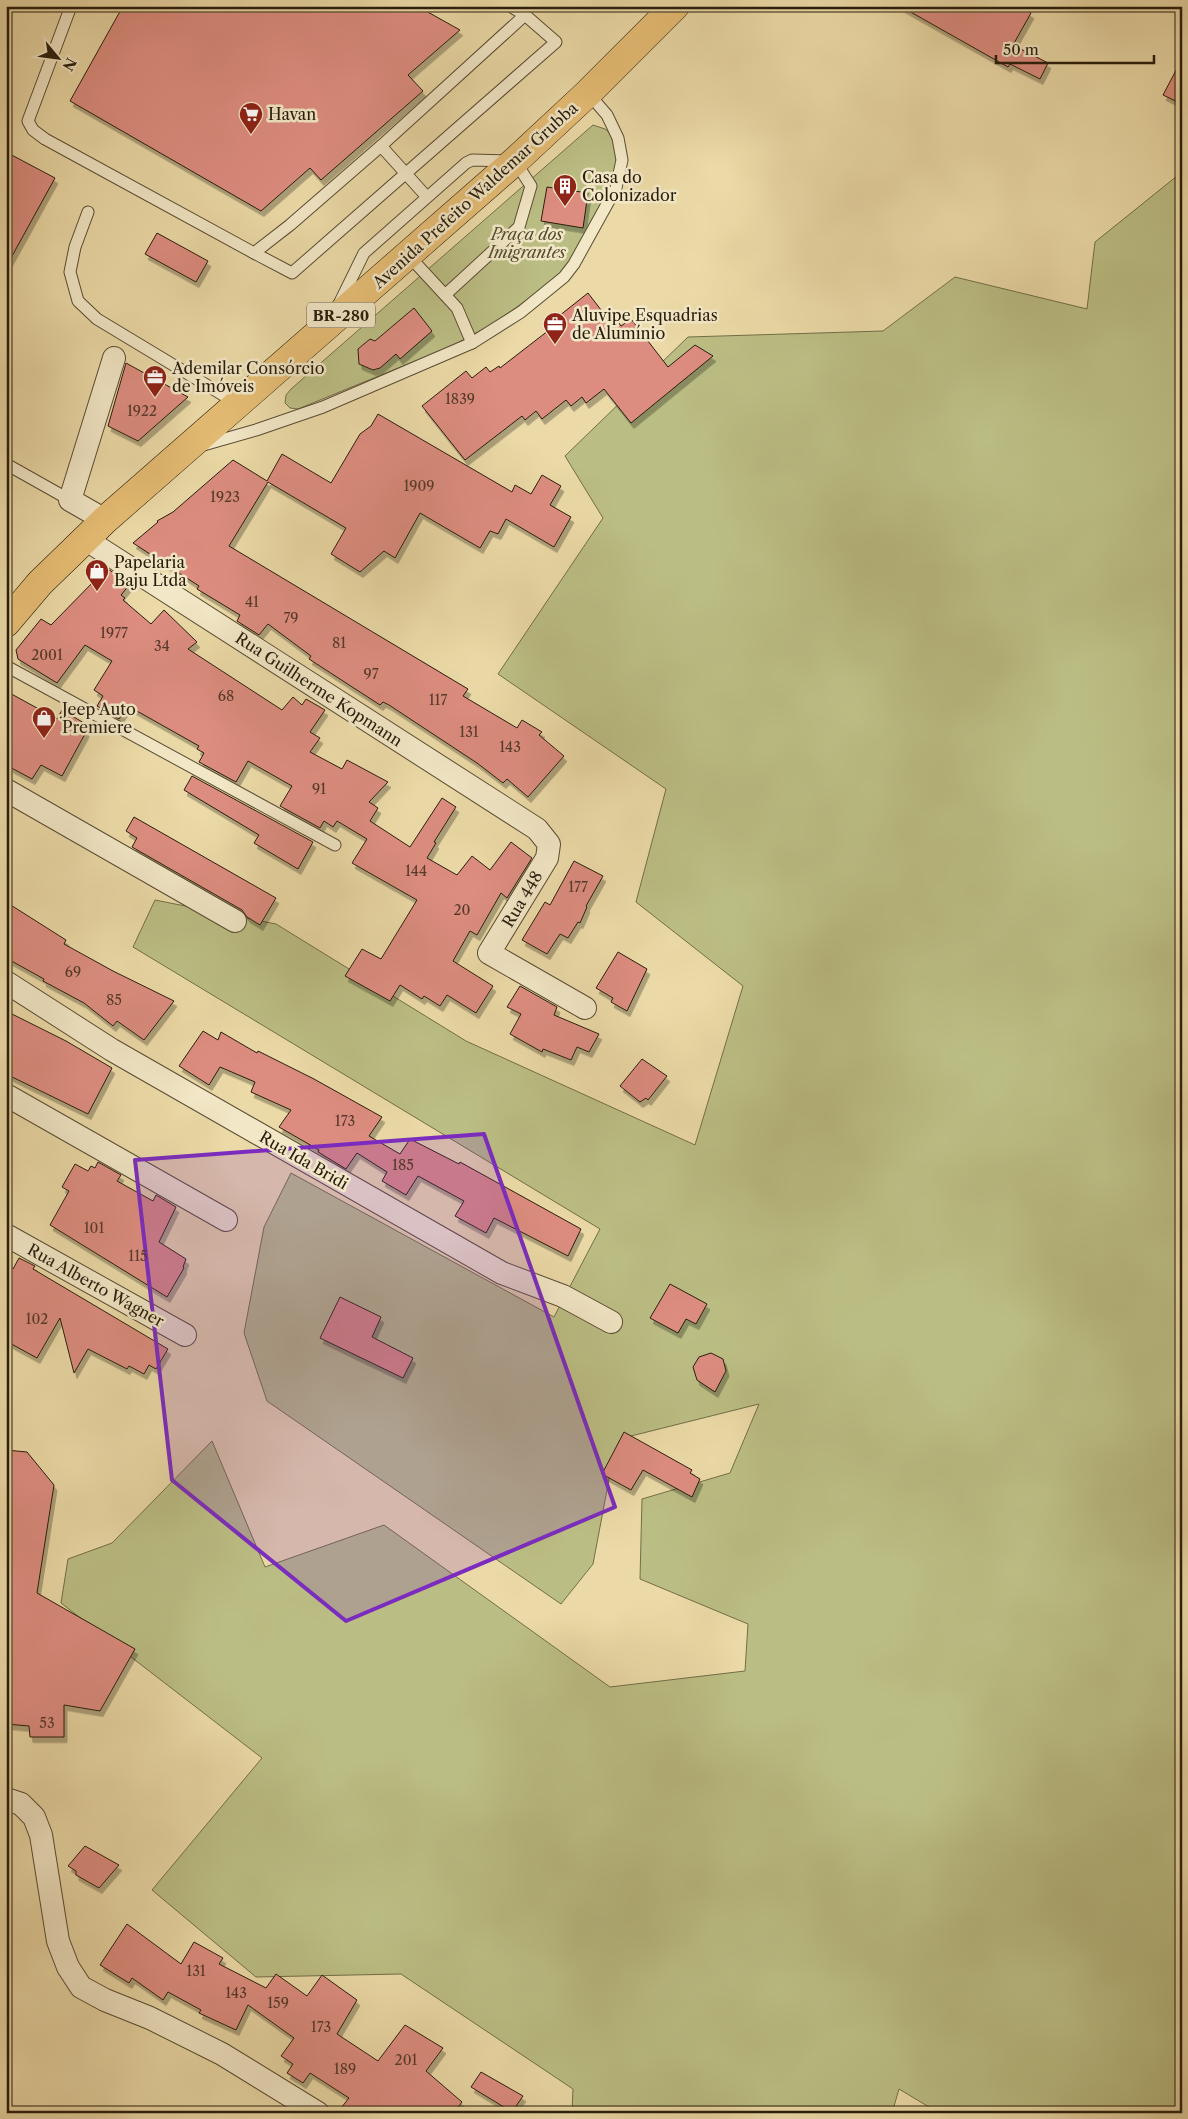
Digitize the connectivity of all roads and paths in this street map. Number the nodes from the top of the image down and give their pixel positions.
1 (71, 6) edge
2 (510, 6) edge
3 (675, 6) edge
4 (525, 15) junction
5 (588, 93) junction
6 (381, 146) junction
7 (515, 161) junction
8 (405, 173) junction
9 (426, 196) junction
10 (88, 212) dead end
11 (254, 253) junction
12 (409, 256) junction
13 (445, 295) junction
14 (330, 324) junction
15 (472, 343) junction
16 (114, 358) dead end
17 (238, 404) junction
18 (182, 452) junction
19 (6, 464) edge
20 (70, 500) junction
21 (105, 520) junction
22 (85, 538) junction
23 (6, 623) edge
24 (6, 666) edge
25 (6, 790) edge
26 (548, 844) joint
27 (335, 845) dead end
28 (235, 921) dead end
29 (6, 982) edge
30 (585, 1008) dead end
31 (6, 1095) edge
32 (226, 1220) dead end
33 (6, 1235) edge
34 (611, 1322) dead end
35 (185, 1335) dead end
36 (6, 1799) edge
37 (318, 2113) edge

1 - 11 lane
2 - 4 lane
3 - 5 highway, Avenida Prefeito Waldemar Grubba / BR-280
4 - 6 lane
4 - 8 lane
5 - 7 highway, Avenida Prefeito Waldemar Grubba / BR-280
5 - 15 lane
6 - 8 lane
6 - 11 lane
7 - 9 lane
7 - 12 highway, Avenida Prefeito Waldemar Grubba / BR-280
7 - 13 lane
8 - 9 lane
8 - 11 lane
9 - 14 lane
10 - 17 lane
12 - 13 lane
12 - 14 highway, Avenida Prefeito Waldemar Grubba / BR-280
13 - 15 lane
14 - 17 highway, Avenida Prefeito Waldemar Grubba / BR-280
15 - 18 lane
16 - 20 street
17 - 18 highway, Avenida Prefeito Waldemar Grubba / BR-280
18 - 21 highway, Avenida Prefeito Waldemar Grubba / BR-280
19 - 20 lane
20 - 21 street
21 - 22 highway, Avenida Prefeito Waldemar Grubba / BR-280
22 - 23 highway, Avenida Prefeito Waldemar Grubba / BR-280
22 - 26 street, Rua Guilherme Kopmann
24 - 27 lane
25 - 28 street
26 - 30 street, Rua 448
29 - 34 street, Rua Ida Bridi
31 - 32 street
33 - 35 street, Rua Alberto Wagner
36 - 37 street

